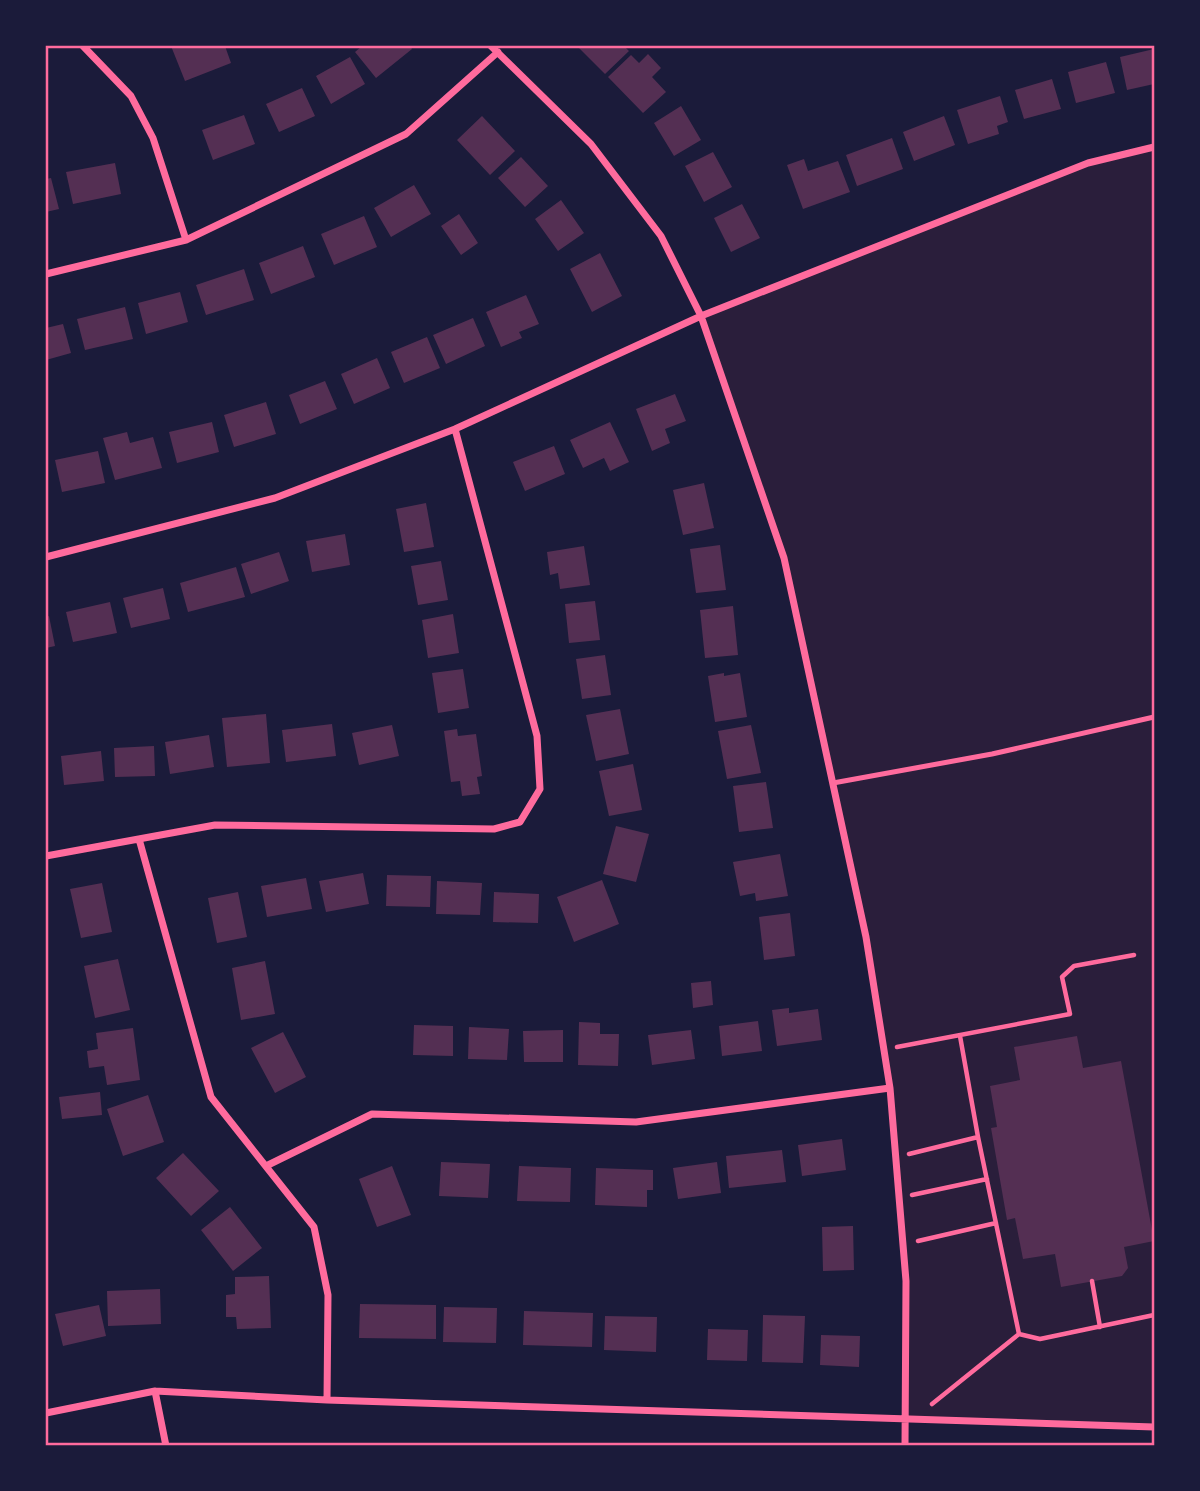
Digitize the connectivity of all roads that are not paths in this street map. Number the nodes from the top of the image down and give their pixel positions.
1 (83, 46) edge
2 (491, 46) edge
3 (498, 52) junction
4 (1154, 147) edge
5 (186, 240) junction
6 (46, 274) edge
7 (701, 316) junction
8 (454, 429) junction
9 (46, 557) edge
10 (1154, 717) edge
11 (833, 783) junction
12 (139, 839) junction
13 (46, 856) edge
14 (890, 1088) junction
15 (266, 1166) junction
16 (155, 1391) junction
17 (327, 1400) junction
18 (46, 1413) edge
19 (904, 1420) junction
20 (1154, 1427) edge
21 (166, 1446) edge
22 (905, 1446) edge

1 - 5 street
2 - 3 street
3 - 5 street
3 - 7 street
4 - 7 street
5 - 6 street
7 - 8 street
7 - 11 street
8 - 9 street
8 - 12 street
10 - 11 lane
11 - 14 street
12 - 13 street
12 - 15 street
14 - 15 street
14 - 19 street
15 - 17 street
16 - 17 street
16 - 18 street
16 - 21 street
17 - 19 street
19 - 20 street
19 - 22 street

